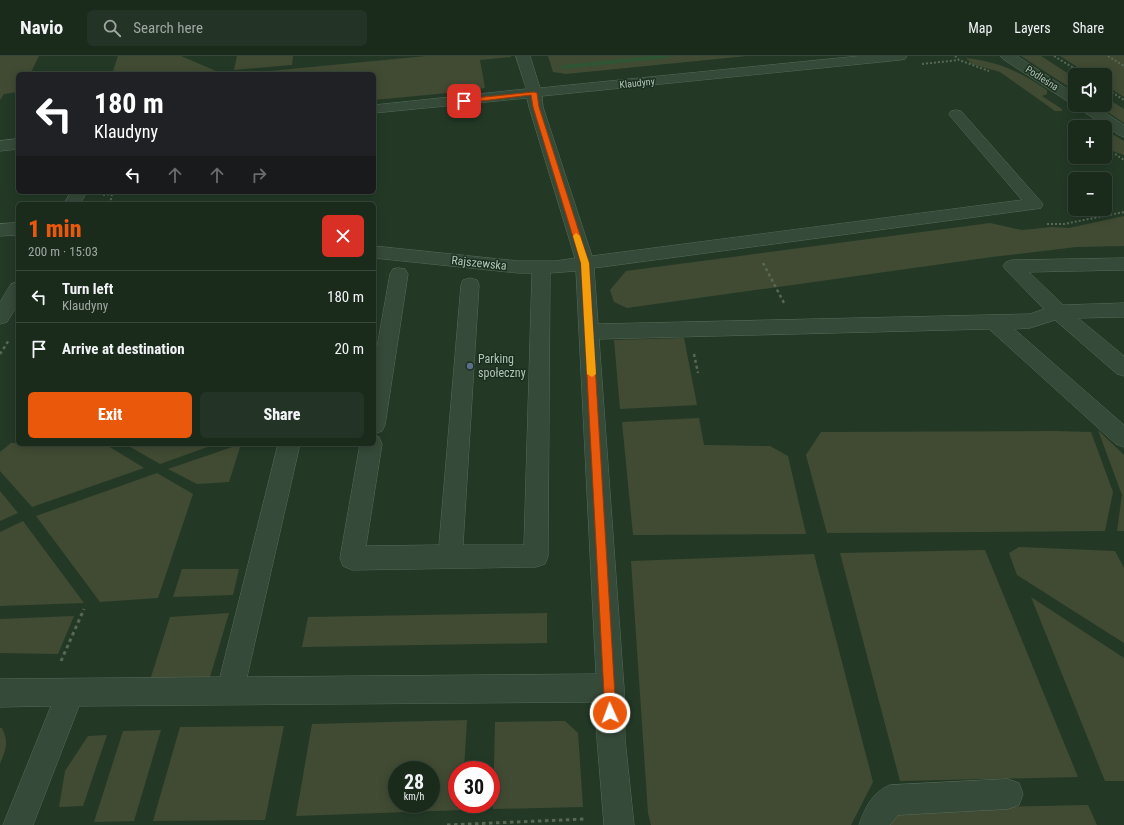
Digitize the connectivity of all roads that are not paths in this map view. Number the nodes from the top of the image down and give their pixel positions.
1 (523, 56) edge
2 (900, 56) edge
3 (1008, 56) edge
4 (534, 93) junction
5 (1068, 95) edge
6 (376, 110) edge
7 (1094, 112) edge
8 (956, 114) dead end
9 (1124, 132) edge
10 (16, 144) edge
11 (0, 146) edge
12 (16, 228) edge
13 (0, 230) edge
14 (376, 252) edge
15 (585, 263) junction
16 (1124, 264) edge
17 (541, 267) junction
18 (399, 274) dead end
19 (470, 285) dead end
20 (16, 292) edge
21 (1124, 310) edge
22 (1058, 312) junction
23 (0, 318) edge
24 (994, 322) junction
25 (589, 332) junction
26 (1122, 365) edge
27 (376, 413) edge
28 (1124, 438) edge
29 (289, 446) edge
30 (371, 446) edge
31 (450, 556) junction
32 (610, 688) junction
33 (230, 691) junction
34 (0, 693) edge
35 (71, 693) junction
36 (1008, 794) dead end
37 (18, 825) edge
38 (619, 825) edge
39 (874, 825) edge

1 - 4 street
2 - 4 street, Klaudyny
3 - 5 street, Podleśna
4 - 6 street, Klaudyny
4 - 15 street
7 - 9 street
8 - 15 street, Rajszewska
10 - 11 street
12 - 13 street
14 - 17 street, Rajszewska
15 - 17 street, Rajszewska
15 - 25 street
16 - 22 street
17 - 31 street
18 - 27 street
19 - 31 street
20 - 23 street
21 - 22 street
22 - 24 street
22 - 26 street
24 - 25 street
24 - 28 street
25 - 32 street
29 - 33 street
30 - 31 street
32 - 33 street
32 - 38 street
33 - 35 street
34 - 35 street
35 - 37 street
36 - 39 street

